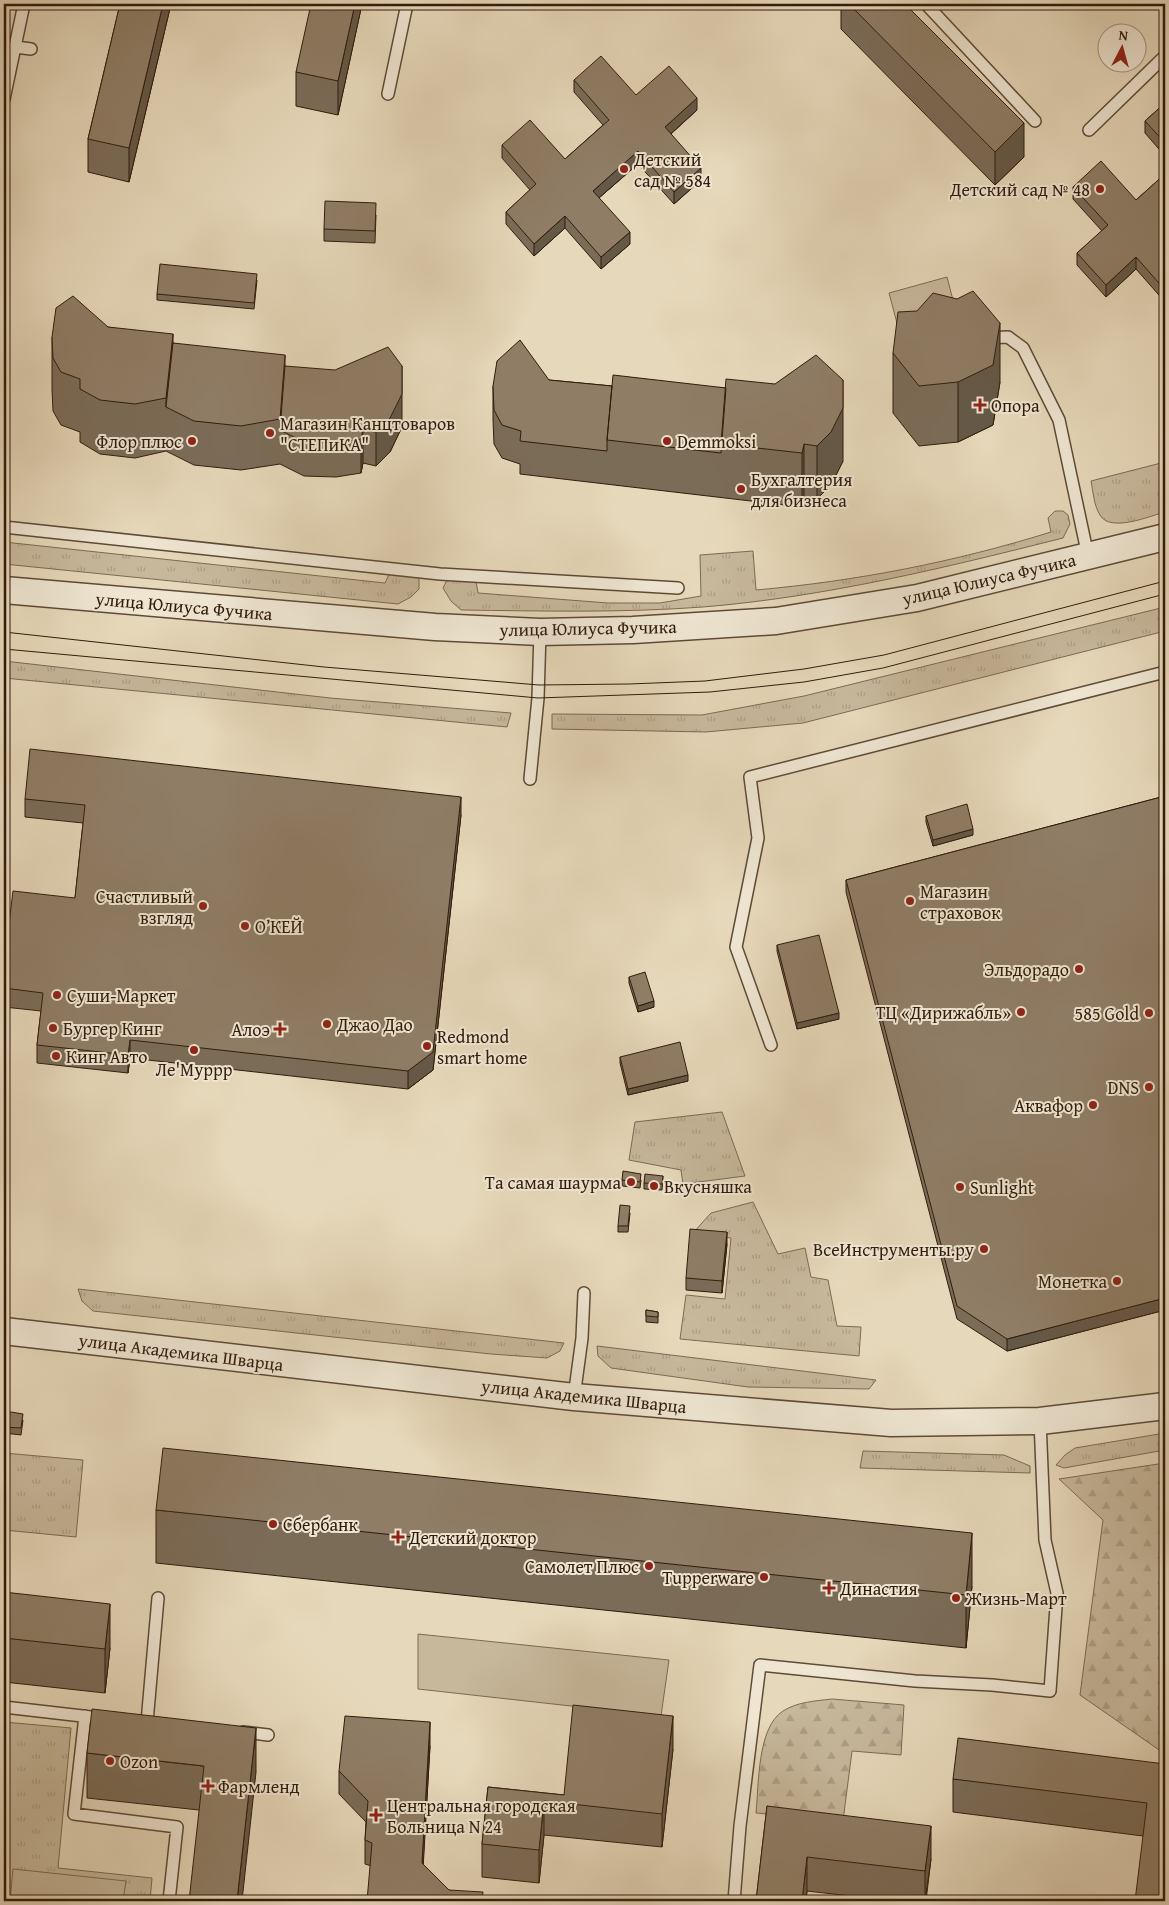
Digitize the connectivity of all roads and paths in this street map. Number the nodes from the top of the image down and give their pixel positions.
1 (24, 4) edge
2 (407, 4) edge
3 (926, 4) edge
4 (16, 47) junction
5 (31, 49) dead end
6 (1165, 56) edge
7 (388, 94) dead end
8 (4, 99) edge
9 (1036, 121) dead end
10 (1089, 130) dead end
11 (974, 340) edge
12 (4, 526) edge
13 (1165, 537) edge
14 (1088, 556) junction
15 (678, 588) dead end
16 (4, 590) edge
17 (540, 632) junction
18 (1165, 672) edge
19 (530, 779) dead end
20 (771, 1045) dead end
21 (584, 1293) dead end
22 (4, 1331) edge
23 (574, 1397) junction
24 (1165, 1406) edge
25 (1040, 1421) junction
26 (158, 1598) dead end
27 (4, 1707) edge
28 (85, 1716) junction
29 (100, 1718) edge
30 (128, 1720) edge
31 (231, 1731) edge
32 (268, 1735) dead end
33 (169, 1901) edge
34 (734, 1901) edge

1 - 4 lane
2 - 7 lane
3 - 9 lane
4 - 5 lane
4 - 8 lane
6 - 10 lane
11 - 14 lane
12 - 15 lane
13 - 14 street, улица Юлиуса Фучика
14 - 17 street, улица Юлиуса Фучика
16 - 17 street, улица Юлиуса Фучика
17 - 19 lane
18 - 20 lane
21 - 23 lane
22 - 23 street, улица Академика Шварца
23 - 25 street, улица Академика Шварца
24 - 25 street, улица Академика Шварца
25 - 34 lane
26 - 30 lane
27 - 28 lane
28 - 29 lane
28 - 33 lane
31 - 32 lane

